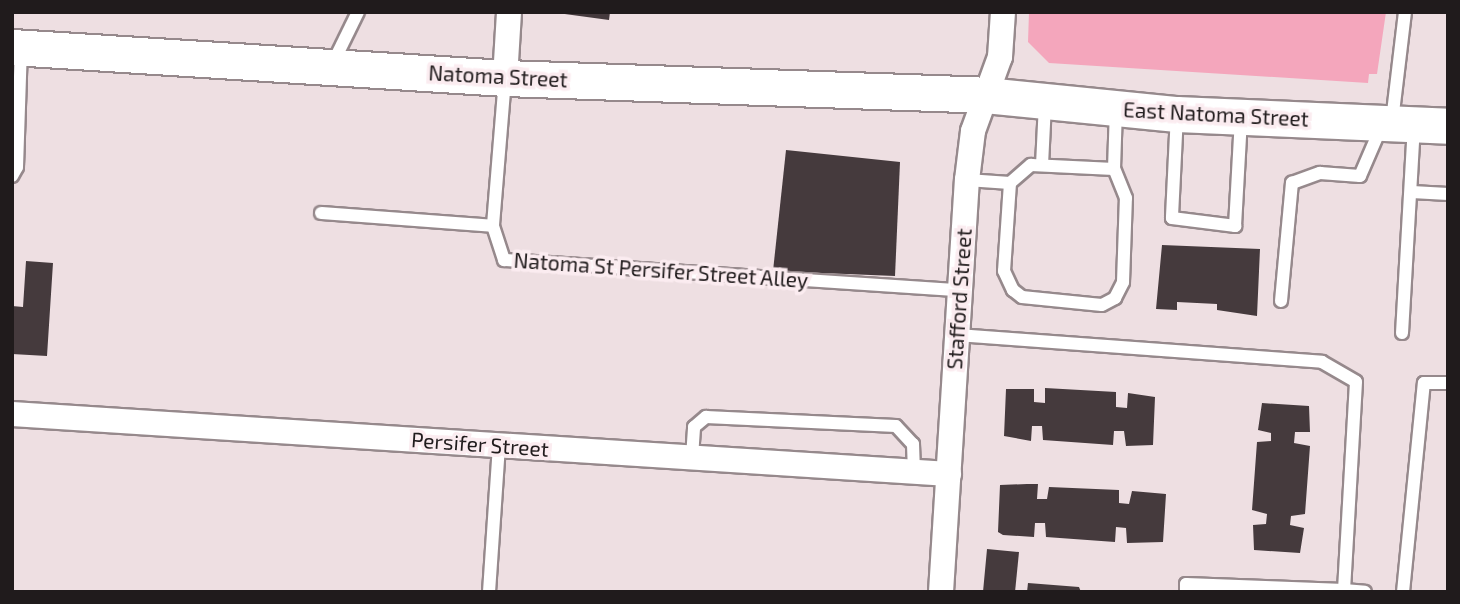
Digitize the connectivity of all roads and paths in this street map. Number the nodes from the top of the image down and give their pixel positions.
1 (358, 12) edge
2 (509, 12) edge
3 (1003, 12) edge
4 (1405, 12) edge
5 (17, 47) edge
6 (331, 66) junction
7 (505, 78) junction
8 (985, 95) junction
9 (1045, 101) junction
10 (1116, 108) junction
11 (1177, 114) junction
12 (1241, 118) junction
13 (1409, 123) edge
14 (1042, 165) junction
15 (1114, 169) junction
16 (12, 176) edge
17 (967, 180) junction
18 (1010, 183) junction
19 (1412, 192) junction
20 (1448, 194) edge
21 (321, 213) dead end
22 (493, 226) junction
23 (960, 290) junction
24 (1281, 301) dead end
25 (1402, 333) dead end
26 (957, 335) junction
27 (1448, 383) edge
28 (12, 414) edge
29 (499, 445) junction
30 (692, 457) junction
31 (914, 471) junction
32 (949, 474) junction
33 (1344, 590) junction
34 (489, 592) edge
35 (941, 592) edge
36 (1186, 592) edge
37 (1365, 592) edge
38 (1403, 592) edge

1 - 6 lane
2 - 7 street
3 - 8 street, Stafford Street
4 - 13 lane
5 - 6 main road, Natoma Street
5 - 16 lane
6 - 7 main road, Natoma Street
7 - 8 main road, Natoma Street
7 - 22 lane, Natoma St Persifer Street Alley
8 - 9 main road, East Natoma Street
8 - 17 street, Stafford Street
9 - 10 main road, East Natoma Street
9 - 14 lane
10 - 11 main road, East Natoma Street
10 - 15 lane
11 - 12 main road, East Natoma Street
11 - 12 lane
12 - 13 main road, East Natoma Street
13 - 19 lane
13 - 24 lane
14 - 15 lane
14 - 18 lane
15 - 18 lane
17 - 18 lane
17 - 23 street, Stafford Street
19 - 20 lane
19 - 25 lane
21 - 22 lane
22 - 23 lane, Natoma St Persifer Street Alley
23 - 26 street, Stafford Street
26 - 32 street, Stafford Street
26 - 33 lane
27 - 38 lane
28 - 29 street, Persifer Street
29 - 30 street, Persifer Street
29 - 34 lane
30 - 31 street, Persifer Street
30 - 31 lane
31 - 32 street, Persifer Street
32 - 35 street, Stafford Street
33 - 36 lane
33 - 37 lane

